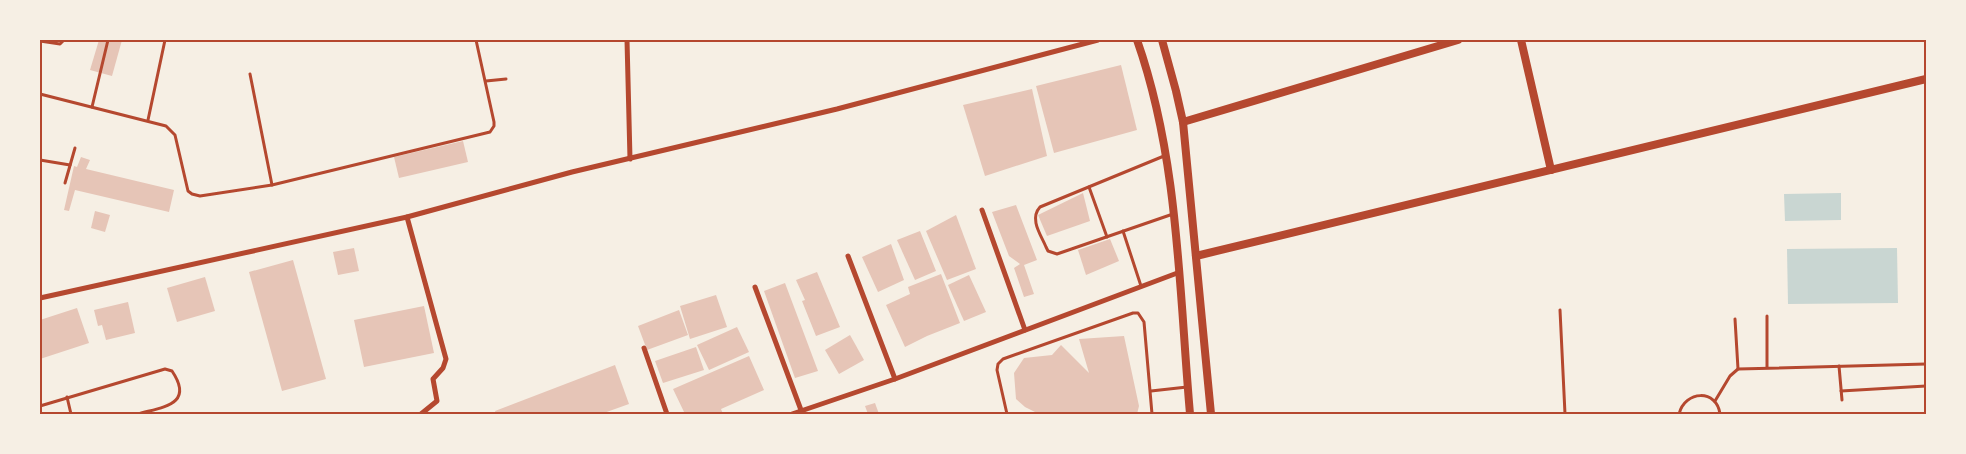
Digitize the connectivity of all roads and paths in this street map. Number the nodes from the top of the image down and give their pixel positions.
1 (64, 40) edge
2 (108, 40) edge
3 (165, 40) edge
4 (476, 40) edge
5 (627, 40) edge
6 (1098, 40) edge
7 (1137, 40) edge
8 (1163, 40) edge
9 (1458, 40) edge
10 (1521, 40) edge
11 (40, 41) edge
12 (250, 74) dead end
13 (506, 79) dead end
14 (1926, 79) edge
15 (486, 81) junction
16 (40, 94) edge
17 (92, 106) junction
18 (148, 120) junction
19 (1182, 122) junction
20 (75, 148) dead end
21 (1164, 156) junction
22 (630, 159) junction
23 (40, 160) edge
24 (70, 165) junction
25 (1551, 170) junction
26 (65, 183) dead end
27 (272, 185) junction
28 (1089, 187) junction
29 (982, 210) dead end
30 (1174, 214) junction
31 (407, 217) junction
32 (1124, 231) junction
33 (1107, 237) junction
34 (848, 256) dead end
35 (1196, 256) junction
36 (1180, 272) junction
37 (1142, 286) junction
38 (755, 287) dead end
39 (40, 298) edge
40 (1560, 310) dead end
41 (1767, 316) dead end
42 (1735, 319) dead end
43 (1026, 330) junction
44 (644, 348) dead end
45 (1926, 364) edge
46 (1839, 366) junction
47 (1767, 367) junction
48 (1738, 369) junction
49 (895, 379) junction
50 (1926, 386) edge
51 (1187, 387) junction
52 (1841, 390) junction
53 (1151, 391) junction
54 (66, 397) junction
55 (1842, 400) dead end
56 (1715, 402) junction
57 (40, 406) edge
58 (801, 410) junction
59 (71, 414) edge
60 (138, 414) edge
61 (421, 414) edge
62 (667, 414) edge
63 (792, 414) edge
64 (1007, 414) edge
65 (1152, 414) edge
66 (1190, 414) edge
67 (1211, 414) edge
68 (1565, 414) edge
69 (1680, 414) edge
70 (1720, 414) edge

1 - 11 lane
2 - 17 lane
3 - 18 lane
4 - 15 lane
5 - 22 street
6 - 22 street
7 - 21 street
8 - 19 street
9 - 19 street
10 - 25 street
12 - 27 lane
13 - 15 lane
14 - 25 street
15 - 27 lane
16 - 17 lane
17 - 18 lane
18 - 27 lane
19 - 35 street
20 - 24 lane
21 - 28 lane
21 - 30 street
22 - 31 street
23 - 24 lane
24 - 26 lane
25 - 35 street
28 - 33 lane
28 - 33 lane
29 - 43 street
30 - 32 lane
30 - 36 street
31 - 39 street
31 - 61 street
32 - 33 lane
32 - 37 lane
34 - 49 street
35 - 67 street
36 - 37 street
36 - 51 street
37 - 43 street
38 - 58 street
40 - 68 lane
41 - 47 lane
42 - 48 lane
43 - 49 street
44 - 62 street
45 - 46 lane
46 - 47 lane
46 - 52 lane
47 - 48 lane
48 - 56 lane
49 - 58 street
50 - 52 lane
51 - 53 lane
51 - 66 street
52 - 55 lane
53 - 64 lane
53 - 65 lane
54 - 57 lane
54 - 59 lane
54 - 60 lane
56 - 69 lane
56 - 70 lane
58 - 63 street

